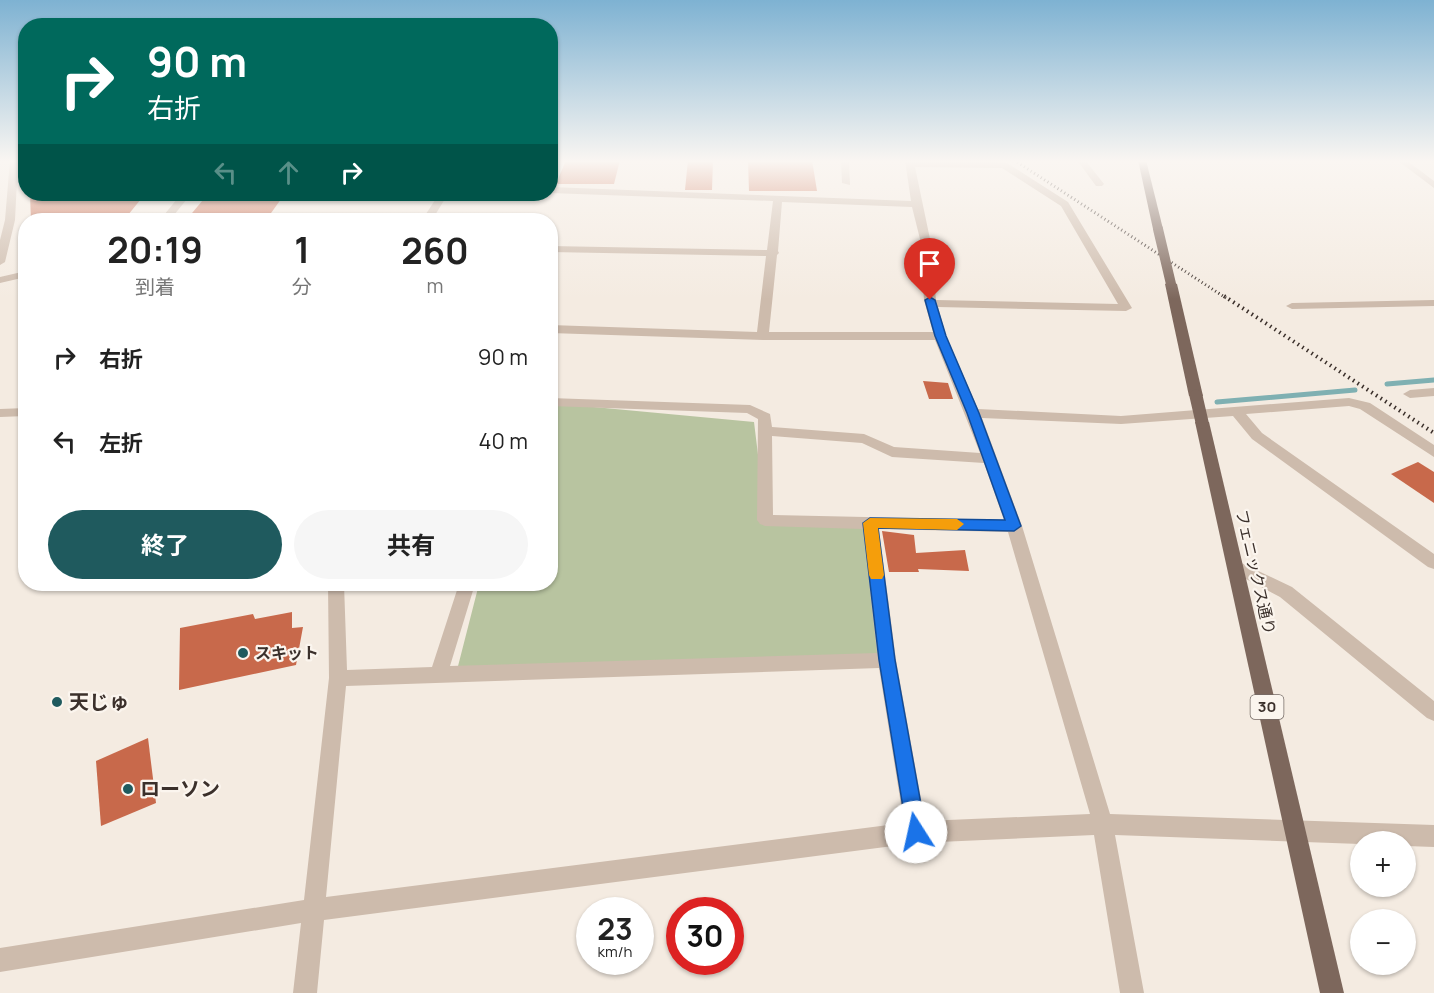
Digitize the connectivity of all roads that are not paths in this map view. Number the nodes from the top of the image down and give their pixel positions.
1 (777, 206) edge
2 (917, 206) edge
3 (1066, 206) edge
4 (1153, 206) edge
5 (5, 220) edge
6 (558, 249) edge
7 (774, 253) junction
8 (0, 262) edge
9 (18, 276) edge
10 (0, 280) edge
11 (931, 303) junction
12 (1434, 303) edge
13 (1292, 306) dead end
14 (558, 329) edge
15 (763, 336) junction
16 (940, 336) junction
17 (1434, 392) edge
18 (1410, 394) dead end
19 (558, 402) edge
20 (18, 412) edge
21 (1237, 412) junction
22 (0, 413) edge
23 (973, 413) junction
24 (764, 431) junction
25 (1434, 452) edge
26 (989, 458) junction
27 (870, 523) junction
28 (1014, 526) junction
29 (1434, 563) edge
30 (1235, 566) junction
31 (336, 591) edge
32 (465, 591) edge
33 (887, 660) junction
34 (438, 675) junction
35 (338, 678) junction
36 (1434, 712) edge
37 (1102, 824) junction
38 (1295, 831) junction
39 (916, 832) junction
40 (1434, 836) edge
41 (312, 910) junction
42 (0, 960) edge
43 (305, 993) edge
44 (1132, 993) edge
45 (1332, 993) edge

1 - 7 street
2 - 11 street
3 - 11 street
4 - 30 main road, フェニックス通り / 30, bridge
5 - 8 street
6 - 7 street
7 - 15 street
9 - 10 street
11 - 16 street
12 - 13 street
14 - 15 street
15 - 16 street
16 - 23 street
17 - 18 street
19 - 24 street
20 - 22 street
21 - 23 street
21 - 25 street
21 - 29 street
23 - 26 street
24 - 26 street
24 - 27 street
26 - 28 street
27 - 28 street
27 - 33 street
28 - 37 street
30 - 36 street
30 - 38 main road, フェニックス通り / 30
31 - 35 street
32 - 34 street
33 - 34 street
33 - 39 street
34 - 35 street
35 - 41 street
37 - 38 street
37 - 39 street
37 - 44 street
38 - 40 street
38 - 45 main road, フェニックス通り / 30
39 - 41 street
41 - 42 street
41 - 43 street

